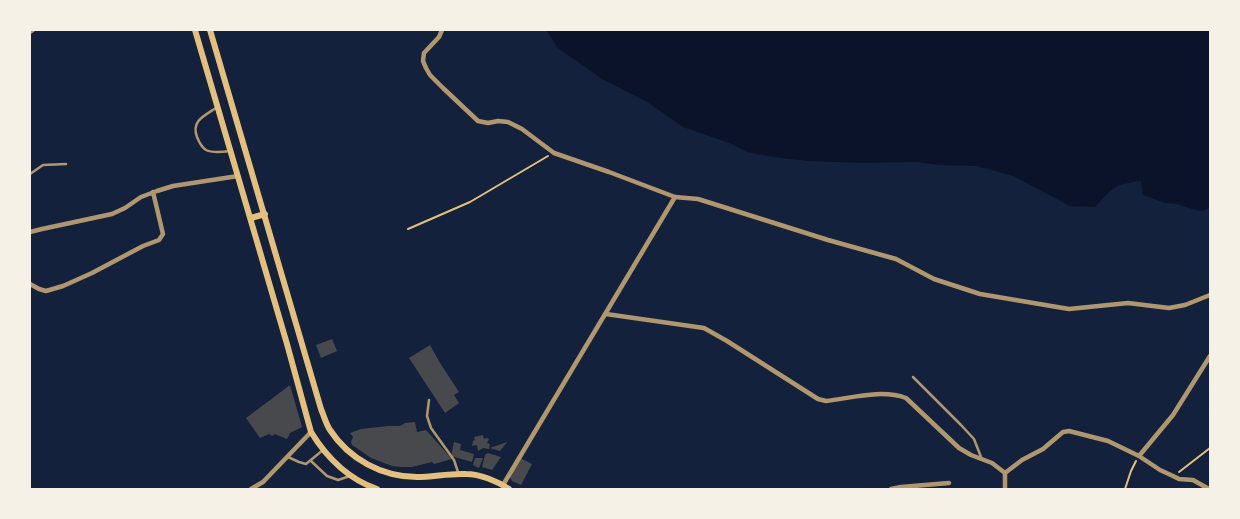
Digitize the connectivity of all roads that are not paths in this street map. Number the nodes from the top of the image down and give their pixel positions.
1 (195, 30) edge
2 (210, 30) edge
3 (442, 30) edge
4 (218, 107) junction
5 (238, 124) junction
6 (223, 125) junction
7 (231, 151) junction
8 (66, 164) dead end
9 (30, 174) edge
10 (238, 176) junction
11 (153, 192) junction
12 (675, 197) junction
13 (265, 214) junction
14 (251, 218) junction
15 (30, 232) edge
16 (30, 284) edge
17 (1210, 295) edge
18 (606, 314) junction
19 (1210, 356) edge
20 (913, 377) dead end
21 (429, 400) dead end
22 (312, 432) junction
23 (323, 450) junction
24 (1139, 456) junction
25 (288, 457) junction
26 (981, 459) junction
27 (311, 461) junction
28 (1005, 473) junction
29 (459, 474) junction
30 (351, 476) junction
31 (263, 482) junction
32 (949, 483) dead end
33 (506, 487) edge
34 (251, 489) edge
35 (266, 489) edge
36 (377, 489) edge
37 (891, 489) edge
38 (1004, 489) edge
39 (1209, 489) edge

1 - 4 main road
2 - 5 main road
3 - 12 street
4 - 6 main road
4 - 7 lane
5 - 6 main road
5 - 13 main road
6 - 7 main road
7 - 10 main road
8 - 9 lane
10 - 11 street
10 - 14 main road
11 - 15 street
11 - 16 street
12 - 17 street
12 - 18 street
13 - 14 main road
13 - 29 main road
14 - 22 main road
18 - 26 street
18 - 33 street
19 - 24 street
20 - 26 lane
21 - 29 lane
22 - 23 main road
22 - 25 street
23 - 27 lane
23 - 30 main road
24 - 28 street
24 - 39 street
25 - 27 lane
25 - 31 street
26 - 28 street
27 - 30 lane
28 - 38 street
29 - 33 main road
30 - 36 main road
31 - 34 street
31 - 35 street
32 - 37 street

